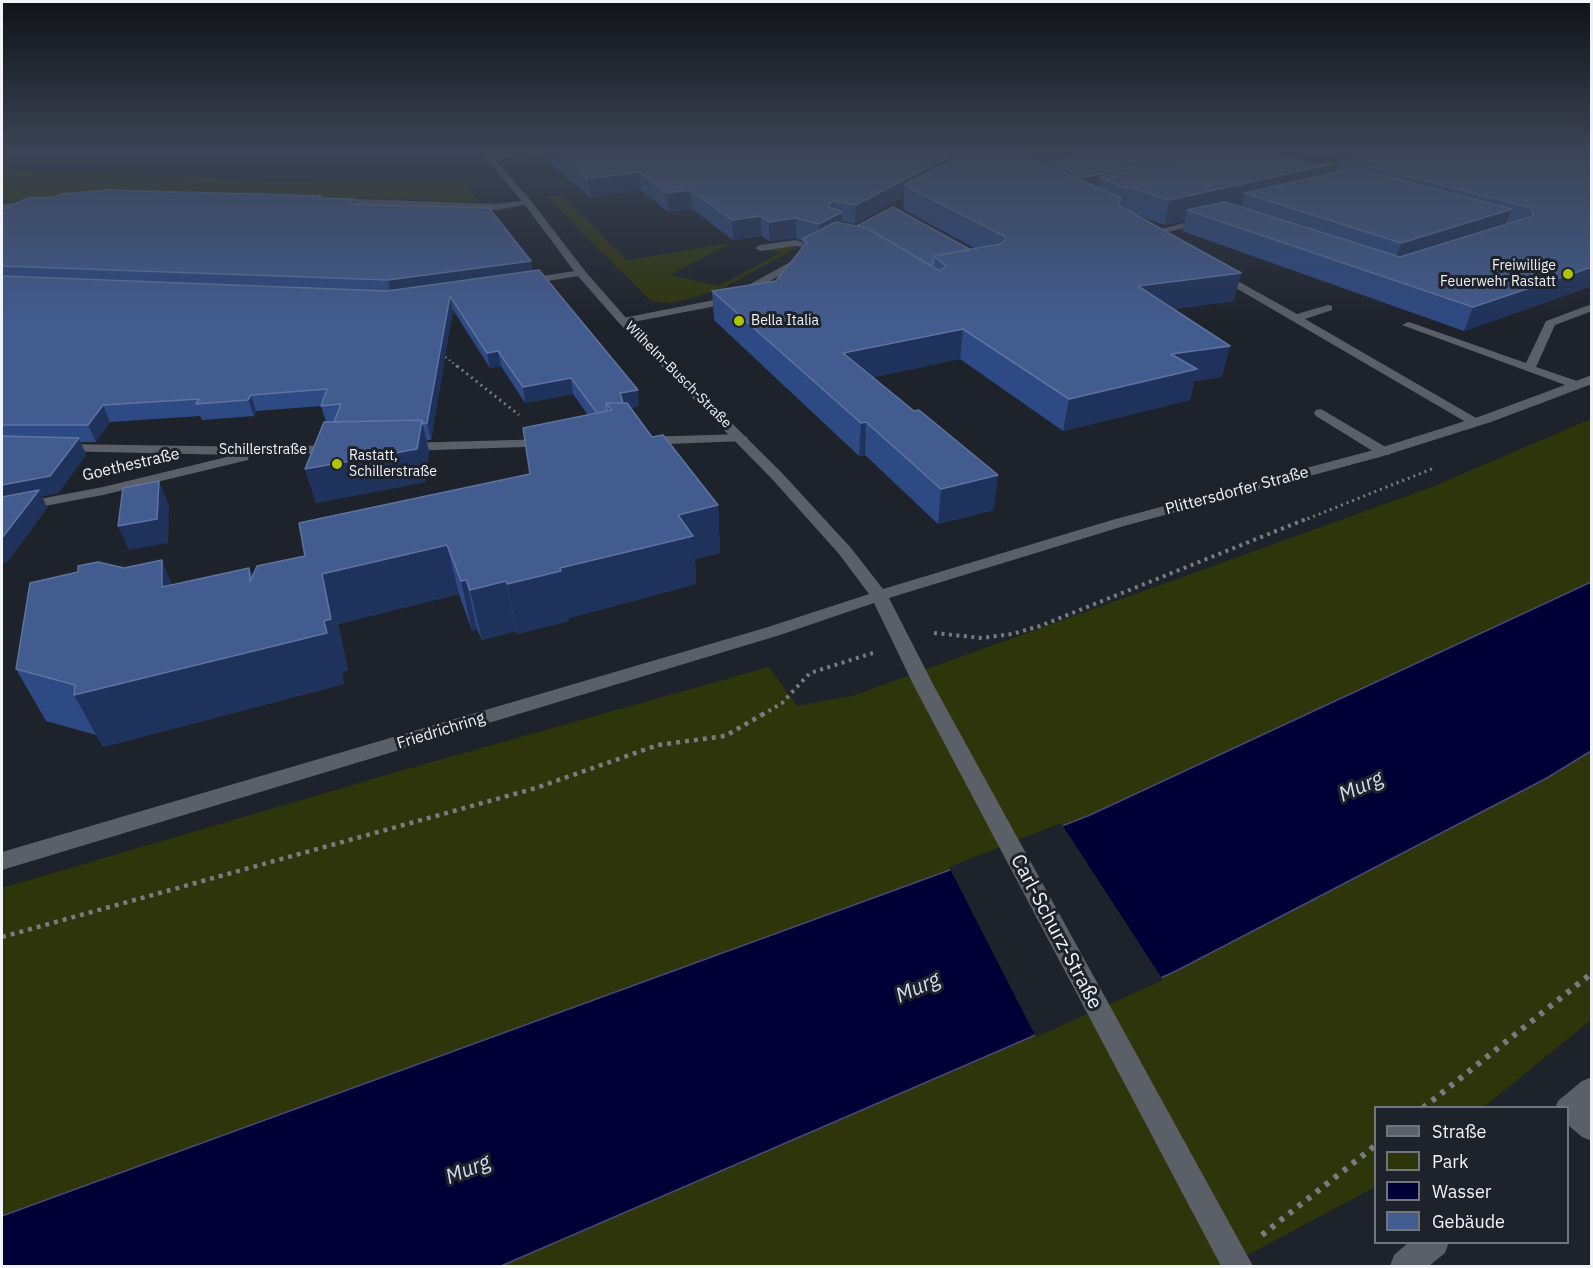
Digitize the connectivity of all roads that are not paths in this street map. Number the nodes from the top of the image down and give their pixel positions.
1 (533, 209) edge
2 (1220, 217) edge
3 (832, 243) edge
4 (1171, 245) edge
5 (760, 248) dead end
6 (822, 249) junction
7 (1201, 263) edge
8 (581, 273) junction
9 (511, 283) edge
10 (1592, 307) edge
11 (1328, 308) dead end
12 (1296, 318) junction
13 (623, 321) junction
14 (1408, 325) dead end
15 (1529, 369) junction
16 (1592, 379) edge
17 (1575, 385) junction
18 (1321, 412) dead end
19 (1476, 422) junction
20 (741, 438) junction
21 (624, 441) edge
22 (561, 443) edge
23 (387, 447) edge
24 (48, 448) edge
25 (351, 448) edge
26 (268, 451) junction
27 (1384, 452) junction
28 (2, 510) edge
29 (879, 596) junction
30 (2, 861) edge
31 (1592, 1090) edge
32 (1569, 1110) edge
33 (1592, 1127) edge
34 (1432, 1244) edge
35 (1236, 1262) edge
36 (1406, 1266) edge

1 - 8 street, Wilhelm-Busch-Straße
2 - 4 street
3 - 6 street
5 - 6 street
6 - 13 street
7 - 12 street
8 - 9 street
8 - 13 street, Wilhelm-Busch-Straße
10 - 15 street
11 - 12 street
12 - 19 street
13 - 20 street, Wilhelm-Busch-Straße
14 - 15 street
15 - 17 street
16 - 17 street, Plittersdorfer Straße
17 - 19 street, Plittersdorfer Straße
18 - 27 street
19 - 27 street, Plittersdorfer Straße
20 - 21 street
20 - 29 street, Wilhelm-Busch-Straße
22 - 23 street
24 - 26 street, Schillerstraße
25 - 26 street, Schillerstraße
26 - 28 street, Goethestraße
27 - 29 street, Plittersdorfer Straße
29 - 30 street, Friedrichring
29 - 35 street, Carl-Schurz-Straße
31 - 32 street
32 - 33 street
34 - 36 street

